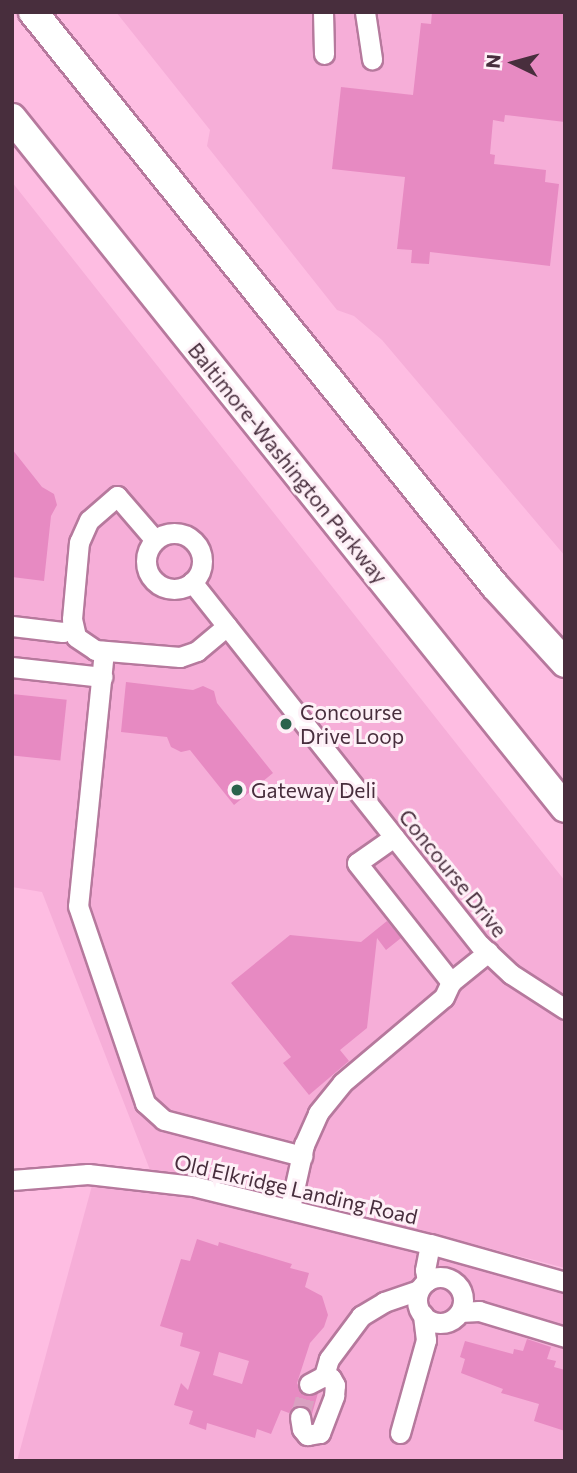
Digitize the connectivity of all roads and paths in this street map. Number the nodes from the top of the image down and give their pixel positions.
1 (33, 12) edge
2 (323, 12) edge
3 (365, 12) edge
4 (324, 54) dead end
5 (372, 59) dead end
6 (12, 118) edge
7 (247, 413) junction
8 (155, 540) junction
9 (192, 582) junction
10 (412, 620) junction
11 (12, 626) edge
12 (227, 626) junction
13 (72, 629) junction
14 (104, 651) junction
15 (565, 663) edge
16 (12, 667) edge
17 (102, 677) junction
18 (565, 788) edge
19 (565, 808) edge
20 (565, 826) edge
21 (394, 837) junction
22 (488, 952) junction
23 (452, 982) junction
24 (565, 1009) edge
25 (302, 1156) junction
26 (12, 1180) edge
27 (290, 1208) junction
28 (430, 1244) junction
29 (474, 1255) junction
30 (565, 1282) edge
31 (422, 1299) junction
32 (461, 1307) junction
33 (565, 1337) edge
34 (426, 1340) junction
35 (300, 1417) dead end
36 (400, 1433) dead end

1 - 15 highway
2 - 4 street
3 - 5 street
6 - 7 highway, Baltimore-Washington Parkway
7 - 10 highway, Baltimore-Washington Parkway
7 - 18 highway
8 - 9 street
8 - 9 street
8 - 13 street
9 - 12 street, Concourse Drive
10 - 19 highway, Baltimore-Washington Parkway
10 - 20 highway
11 - 13 street
12 - 14 street
12 - 21 street, Concourse Drive
13 - 14 street
14 - 17 street
16 - 17 street
17 - 25 street
21 - 22 street, Concourse Drive
21 - 23 street
22 - 23 street
22 - 24 street, Concourse Drive
23 - 25 street
25 - 27 street
26 - 27 street, Old Elkridge Landing Road
27 - 28 street, Old Elkridge Landing Road
28 - 29 street, Old Elkridge Landing Road
28 - 31 street
29 - 30 street, Old Elkridge Landing Road
29 - 32 street
31 - 32 street
31 - 32 street
31 - 34 street
31 - 35 street
32 - 33 street
32 - 34 street
34 - 36 street

